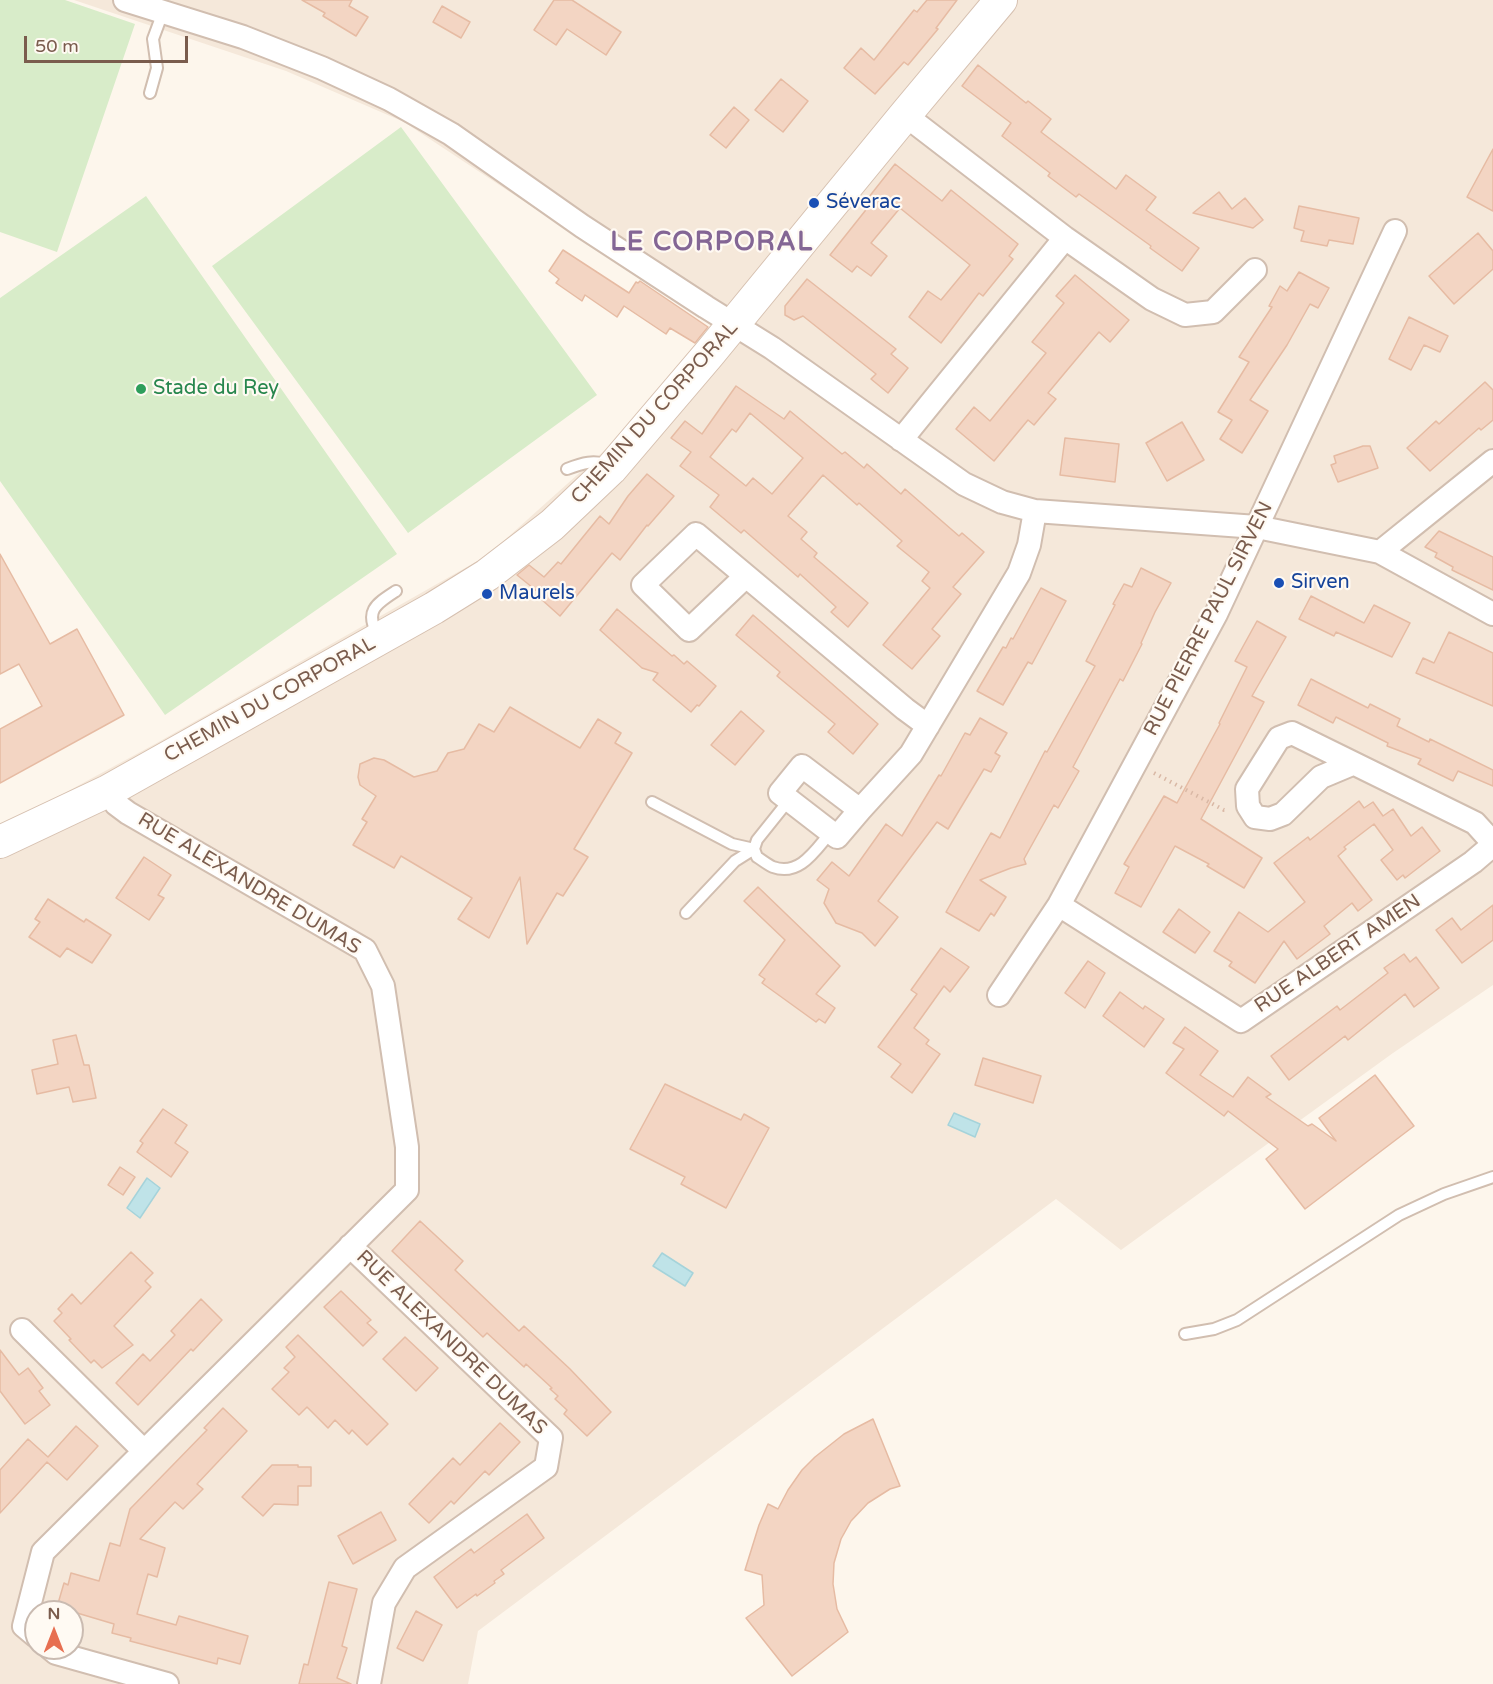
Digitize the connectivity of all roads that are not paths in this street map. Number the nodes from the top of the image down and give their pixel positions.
1 (125, 0) edge
2 (1001, 0) edge
3 (163, 12) junction
4 (150, 93) dead end
5 (905, 115) junction
6 (1395, 231) dead end
7 (1065, 238) junction
8 (1254, 270) dead end
9 (734, 325) junction
10 (901, 440) junction
11 (1493, 461) edge
12 (567, 469) dead end
13 (610, 469) junction
14 (1035, 511) junction
15 (1257, 527) junction
16 (1380, 552) junction
17 (746, 576) dead end
18 (396, 591) dead end
19 (1493, 614) edge
20 (380, 638) junction
21 (928, 726) junction
22 (1352, 764) junction
23 (108, 791) junction
24 (789, 800) junction
25 (652, 802) dead end
26 (860, 810) junction
27 (831, 832) junction
28 (0, 842) edge
29 (1493, 844) edge
30 (754, 849) junction
31 (1059, 905) junction
32 (686, 914) dead end
33 (999, 995) dead end
34 (1493, 1177) edge
35 (350, 1246) junction
36 (22, 1330) dead end
37 (1185, 1334) dead end
38 (144, 1451) junction
39 (31, 1600) edge
40 (81, 1660) edge
41 (167, 1684) edge
42 (369, 1684) edge

1 - 3 street
2 - 5 street, CHEMIN DU CORPORAL
3 - 4 lane
3 - 9 street
5 - 7 street
5 - 9 street, CHEMIN DU CORPORAL
6 - 15 street, RUE PIERRE PAUL SIRVEN
7 - 8 street
7 - 10 street
9 - 10 street
9 - 13 street, CHEMIN DU CORPORAL
10 - 14 street
11 - 16 street
12 - 13 lane
13 - 20 street, CHEMIN DU CORPORAL
14 - 15 street
14 - 21 street
15 - 16 street
15 - 31 street, RUE PIERRE PAUL SIRVEN
16 - 19 street
17 - 21 street
18 - 20 lane
20 - 23 street, CHEMIN DU CORPORAL
21 - 26 street
22 - 22 street
22 - 29 street
23 - 28 street, CHEMIN DU CORPORAL
23 - 35 street, RUE ALEXANDRE DUMAS
24 - 26 street
24 - 27 street
24 - 30 lane
25 - 30 lane
26 - 27 street
27 - 30 lane
29 - 31 street, RUE ALBERT AMEN
30 - 32 lane
31 - 33 street, RUE PIERRE PAUL SIRVEN
34 - 37 lane
35 - 38 street, RUE ALEXANDRE DUMAS
35 - 42 street, RUE ALEXANDRE DUMAS
36 - 38 street
38 - 39 street, RUE ALEXANDRE DUMAS
40 - 41 street

